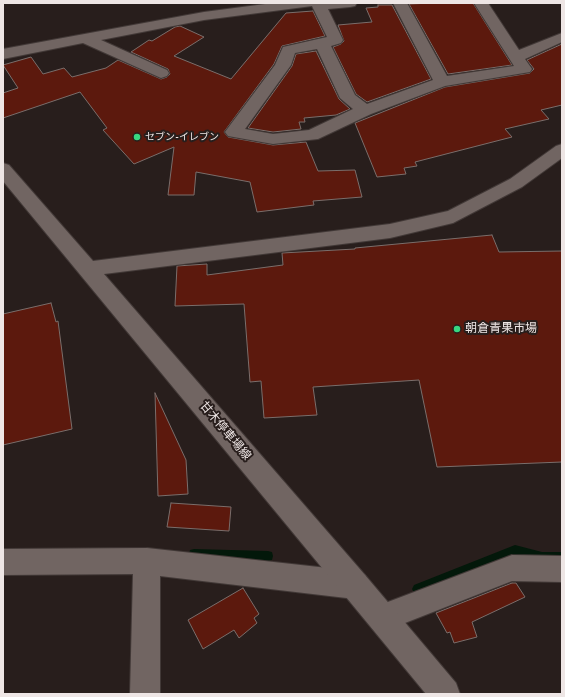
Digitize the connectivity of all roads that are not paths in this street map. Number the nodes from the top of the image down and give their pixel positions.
1 (350, 3) edge
2 (400, 3) edge
3 (481, 3) edge
4 (315, 4) edge
5 (562, 37) edge
6 (84, 38) junction
7 (322, 43) junction
8 (3, 54) edge
9 (516, 56) junction
10 (161, 73) dead end
11 (442, 82) junction
12 (365, 110) junction
13 (562, 150) edge
14 (3, 169) edge
15 (88, 269) junction
16 (148, 561) junction
17 (3, 562) edge
18 (562, 569) edge
19 (355, 585) junction
20 (382, 618) junction
21 (145, 694) edge
22 (445, 694) edge

1 - 4 street
2 - 11 street
3 - 9 street
4 - 6 street
4 - 7 street
5 - 9 street
6 - 8 street
6 - 10 street
7 - 12 street
7 - 12 street
9 - 11 street
11 - 12 street
13 - 15 street
14 - 15 street, 甘木停車場線
15 - 19 street, 甘木停車場線
16 - 17 street
16 - 19 street
16 - 21 street
18 - 20 street
19 - 20 street, 甘木停車場線
20 - 22 street, 甘木停車場線

